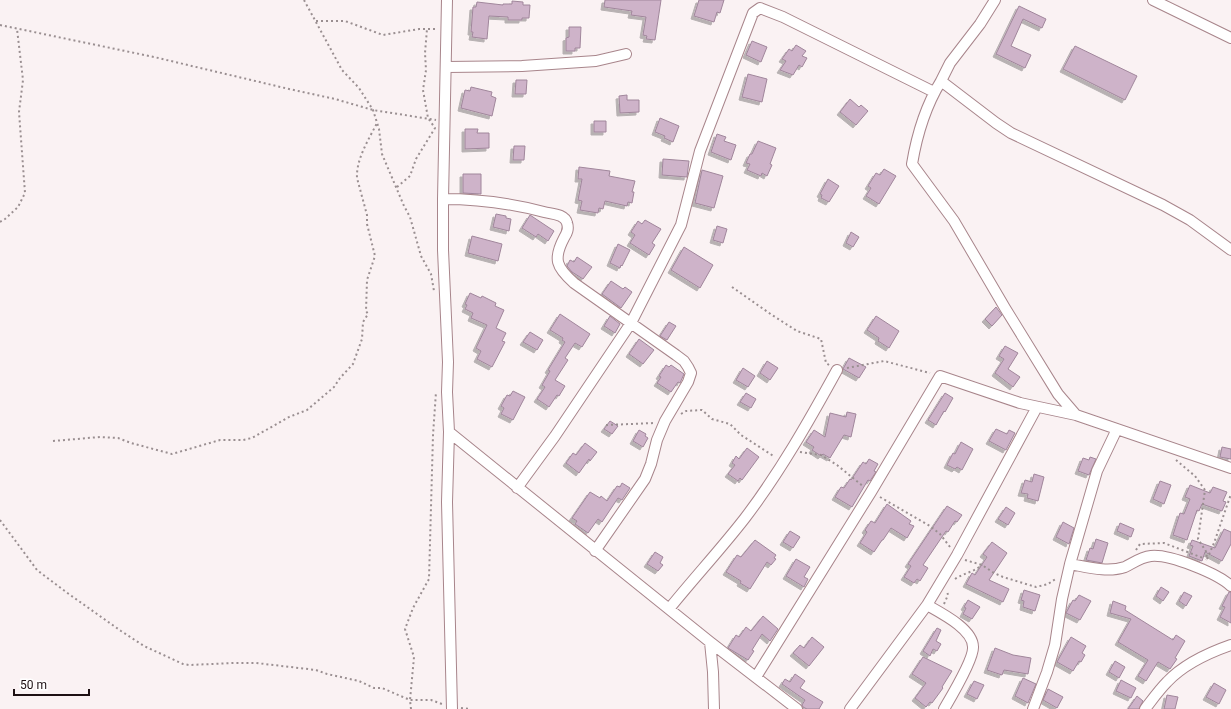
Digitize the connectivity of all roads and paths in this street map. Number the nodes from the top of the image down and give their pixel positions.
1 (304, 0) edge
2 (447, 0) edge
3 (995, 0) edge
4 (1153, 0) edge
5 (316, 21) junction
6 (0, 25) edge
7 (446, 28) junction
8 (17, 29) junction
9 (426, 29) junction
10 (1231, 38) edge
11 (626, 54) dead end
12 (447, 67) junction
13 (941, 81) junction
14 (934, 92) junction
15 (373, 110) junction
16 (428, 118) junction
17 (377, 123) junction
18 (445, 123) junction
19 (396, 187) junction
20 (443, 199) junction
21 (0, 222) edge
22 (1231, 250) edge
23 (732, 287) dead end
24 (434, 294) dead end
25 (631, 323) junction
26 (837, 370) junction
27 (940, 376) junction
28 (436, 390) dead end
29 (1037, 407) junction
30 (1076, 415) junction
31 (665, 421) junction
32 (606, 425) dead end
33 (1117, 429) junction
34 (448, 432) junction
35 (53, 441) dead end
36 (789, 452) junction
37 (1172, 457) dead end
38 (1231, 468) edge
39 (517, 488) junction
40 (871, 492) junction
41 (1231, 494) edge
42 (0, 520) edge
43 (595, 551) junction
44 (957, 555) junction
45 (1070, 564) junction
46 (982, 565) junction
47 (952, 581) dead end
48 (1231, 586) edge
49 (947, 590) dead end
50 (927, 605) junction
51 (669, 609) junction
52 (939, 612) junction
53 (710, 642) junction
54 (1231, 644) edge
55 (756, 677) junction
56 (410, 700) junction
57 (451, 707) edge
58 (411, 709) edge
59 (470, 709) edge
60 (714, 709) edge
61 (797, 709) edge
62 (850, 709) edge
63 (944, 709) edge
64 (1033, 709) edge
65 (1145, 709) edge

1 - 5 path
2 - 7 street
3 - 13 street
4 - 10 street
5 - 9 path
5 - 15 path
6 - 8 path
7 - 9 path
7 - 12 street
8 - 15 path
8 - 21 path
9 - 16 path
11 - 12 street
12 - 18 street
13 - 14 street
13 - 22 street
14 - 25 street
14 - 30 street
15 - 16 path
15 - 17 path
16 - 18 path
16 - 19 path
17 - 19 path
17 - 35 path
18 - 20 street
19 - 24 path
20 - 25 street
20 - 34 street
23 - 26 path
25 - 31 street
25 - 39 street
26 - 27 path
26 - 36 street
27 - 29 street
27 - 40 street
28 - 56 path
29 - 30 street
29 - 44 street
30 - 33 street
31 - 32 path
31 - 36 path
31 - 43 street
33 - 38 street
33 - 45 street
34 - 39 street
34 - 57 street
36 - 40 path
36 - 51 street
37 - 41 path
39 - 43 street
40 - 44 path
40 - 55 street
42 - 56 path
43 - 51 street
44 - 46 path
44 - 50 street
45 - 46 path
45 - 48 street
45 - 64 street
46 - 47 path
49 - 52 path
50 - 52 street
50 - 62 street
51 - 53 street
52 - 63 street
53 - 55 street
53 - 60 street
54 - 65 street
55 - 61 street
56 - 57 path
56 - 58 path
57 - 59 path

